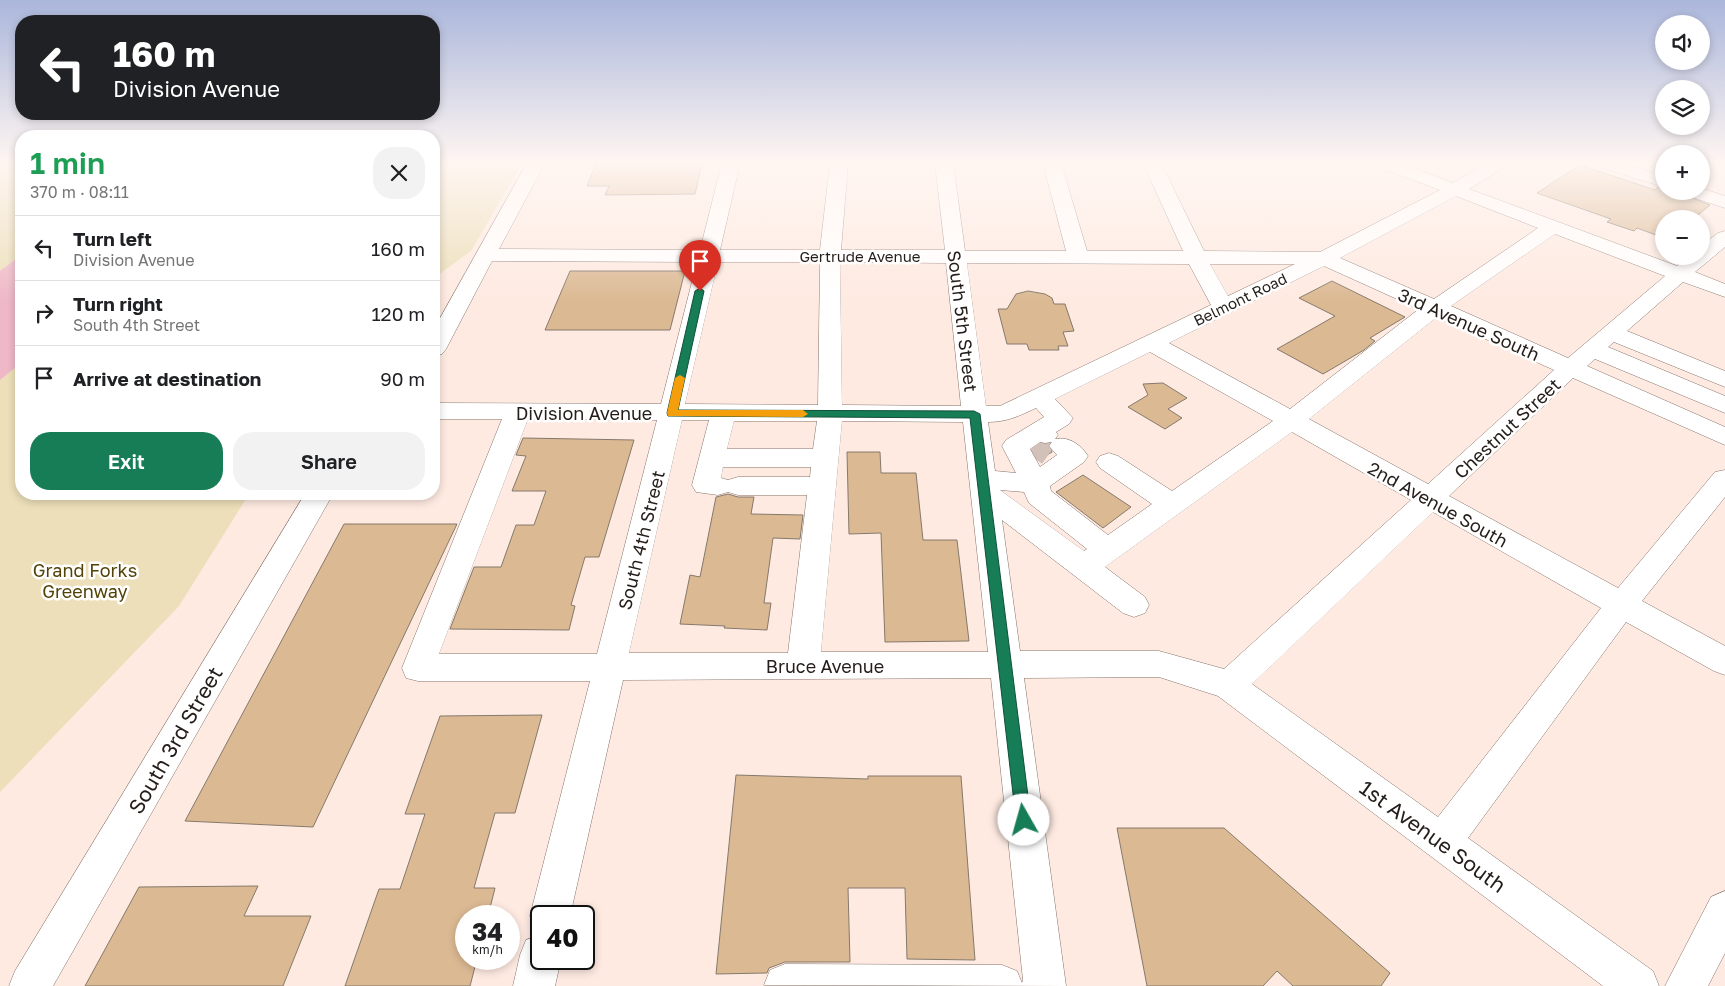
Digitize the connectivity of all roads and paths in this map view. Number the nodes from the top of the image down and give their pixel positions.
1 (511, 209) edge
2 (719, 209) edge
3 (835, 209) edge
4 (949, 209) edge
5 (1065, 209) edge
6 (1174, 209) edge
7 (1418, 209) edge
8 (1509, 209) edge
9 (1554, 226) junction
10 (1725, 237) edge
11 (1710, 249) edge
12 (486, 255) junction
13 (707, 256) junction
14 (830, 256) junction
15 (955, 256) junction
16 (1078, 256) junction
17 (1196, 257) junction
18 (1324, 258) junction
19 (1690, 265) edge
20 (1679, 274) junction
21 (1725, 291) edge
22 (1223, 307) junction
23 (1435, 308) junction
24 (1609, 335) junction
25 (440, 338) edge
26 (1152, 343) junction
27 (1569, 369) junction
28 (1719, 378) edge
29 (1039, 397) junction
30 (1725, 405) edge
31 (440, 411) edge
32 (1011, 411) junction
33 (518, 412) junction
34 (672, 413) junction
35 (723, 414) junction
36 (830, 414) junction
37 (974, 414) junction
38 (1290, 420) junction
39 (1725, 438) edge
40 (1045, 444) junction
41 (712, 458) junction
42 (826, 458) junction
43 (1109, 462) dead end
44 (1725, 479) edge
45 (1035, 483) junction
46 (822, 486) junction
47 (984, 486) junction
48 (315, 500) edge
49 (1430, 500) junction
50 (1172, 504) junction
51 (1065, 518) junction
52 (1040, 535) junction
53 (1108, 550) junction
54 (1083, 567) junction
55 (1134, 605) dead end
56 (1621, 605) junction
57 (1725, 662) edge
58 (1004, 664) junction
59 (803, 666) junction
60 (610, 667) junction
61 (1229, 685) junction
62 (1442, 842) junction
63 (553, 905) edge
64 (1725, 911) edge
65 (538, 970) edge
66 (785, 985) edge
67 (30, 986) edge
68 (534, 986) edge
69 (1002, 986) edge
70 (1044, 986) edge
71 (1638, 986) edge
72 (1686, 986) edge

1 - 12 street
2 - 13 street, South 4th Street
3 - 14 street
4 - 15 street, South 5th Street
5 - 16 street
6 - 17 street
7 - 18 street, Belmont Road
8 - 9 street
9 - 20 street
9 - 23 street
10 - 11 street, Chestnut Street
12 - 13 street, Gertrude Avenue
12 - 25 street
13 - 14 street, Gertrude Avenue
13 - 34 street, South 4th Street
14 - 15 street, Gertrude Avenue
14 - 36 street
15 - 16 street, Gertrude Avenue
15 - 37 street, South 5th Street
16 - 17 street, Gertrude Avenue
17 - 18 street, Gertrude Avenue
17 - 22 street
18 - 22 street, Belmont Road
18 - 23 street, 3rd Avenue South
19 - 20 street, Chestnut Street
20 - 21 street
20 - 24 street, Chestnut Street
22 - 26 street, Belmont Road
23 - 27 street, 3rd Avenue South
23 - 38 street
24 - 27 street, Chestnut Street
24 - 28 street
24 - 30 street
26 - 29 street, Belmont Road
26 - 38 street, 2nd Avenue South
27 - 39 street, 3rd Avenue South
27 - 49 street, Chestnut Street
29 - 32 street, Belmont Road
29 - 40 street
31 - 33 street, Division Avenue
32 - 37 street, Belmont Road
32 - 40 street
33 - 34 street, Division Avenue
33 - 60 street, Bruce Avenue
34 - 35 street, Division Avenue
34 - 60 street, South 4th Street
35 - 36 street, Division Avenue
35 - 41 street
36 - 37 street, Division Avenue
36 - 42 street
37 - 47 street, South 5th Street
38 - 49 street, 2nd Avenue South
38 - 50 street
40 - 45 street
40 - 45 street
41 - 42 street
41 - 46 street
42 - 46 street
43 - 50 street
44 - 56 street
45 - 47 street
45 - 51 street
46 - 59 street
47 - 52 street
47 - 58 street, South 5th Street
48 - 67 street, South 3rd Street
49 - 56 street, 2nd Avenue South
49 - 61 street, Chestnut Street
50 - 53 street
51 - 52 street
51 - 53 street
52 - 54 street
53 - 54 street
54 - 55 street
56 - 57 street, 2nd Avenue South
56 - 62 street
58 - 59 street, Bruce Avenue
58 - 61 street, Bruce Avenue
58 - 70 street, South 5th Street
59 - 60 street, Bruce Avenue
60 - 63 street, South 4th Street
61 - 62 street, 1st Avenue South
62 - 71 street, 1st Avenue South
64 - 72 street
65 - 68 street
66 - 69 street

